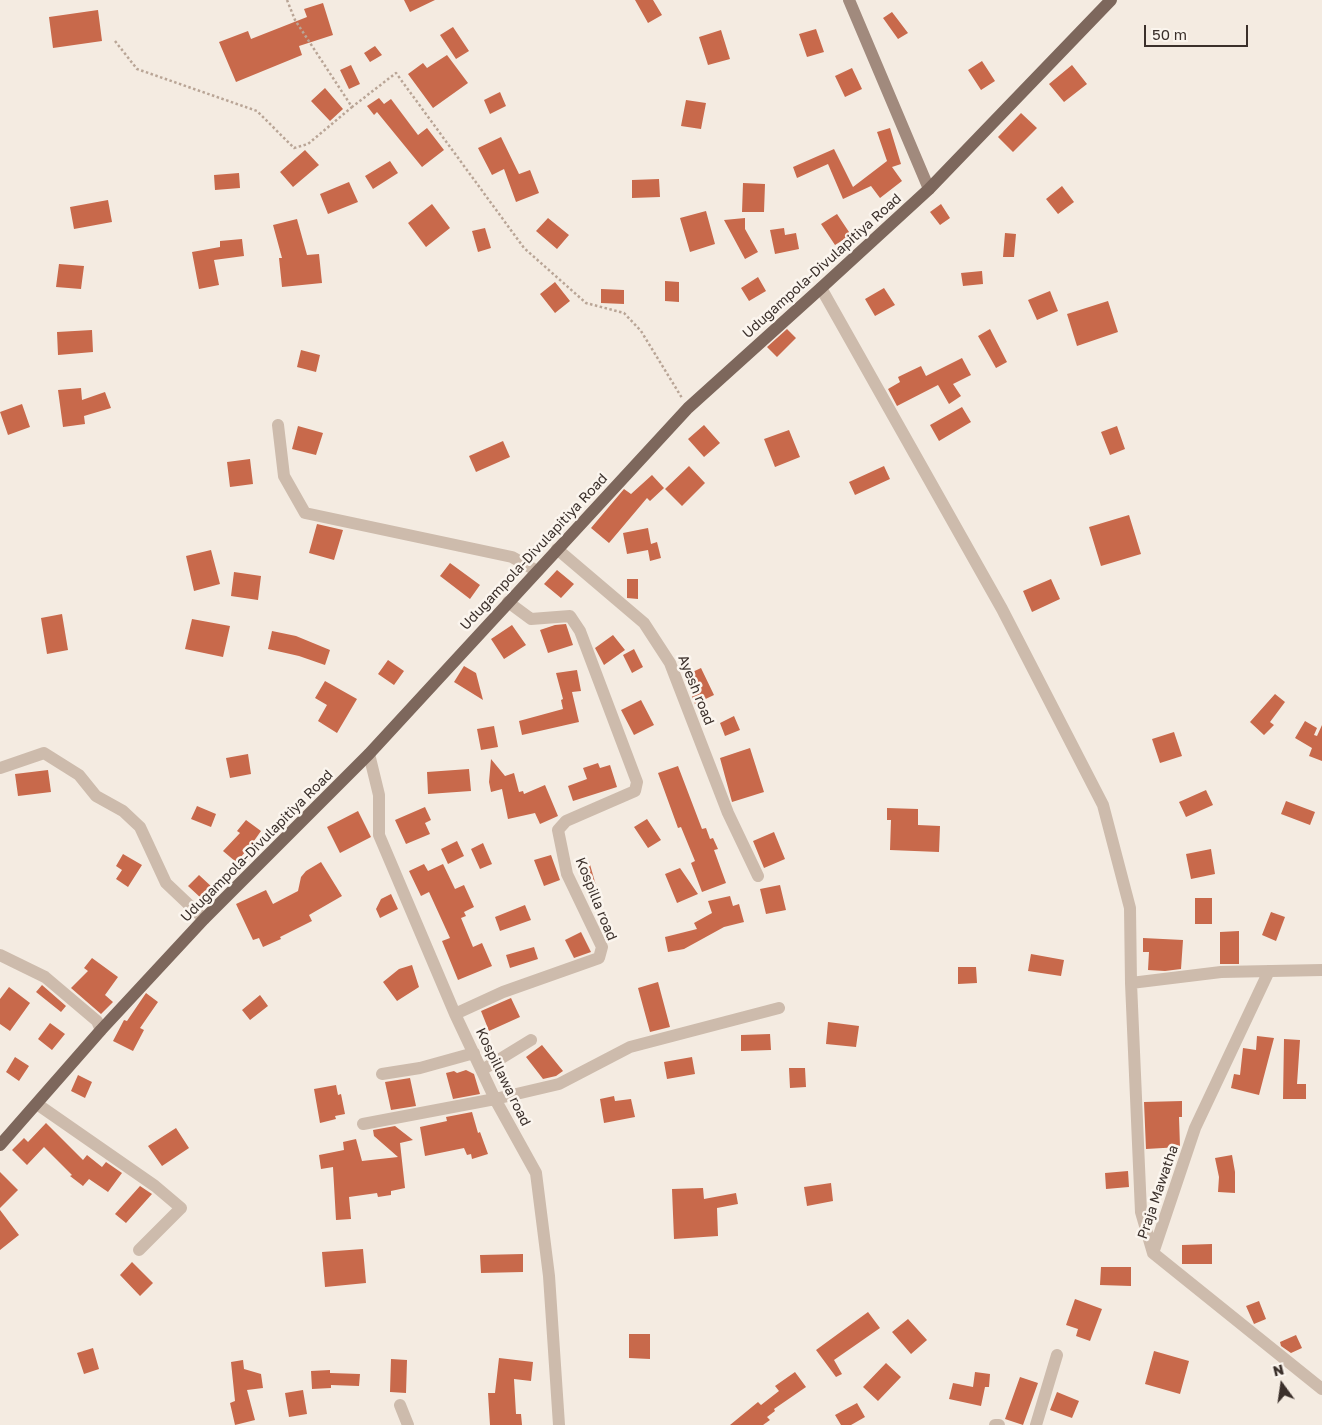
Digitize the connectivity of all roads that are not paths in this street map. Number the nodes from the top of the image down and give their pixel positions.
1 (848, 0) edge
2 (1111, 0) edge
3 (929, 189) junction
4 (821, 288) junction
5 (278, 426) dead end
6 (557, 549) junction
7 (537, 571) junction
8 (508, 602) junction
9 (369, 754) junction
10 (0, 768) edge
11 (758, 876) dead end
12 (204, 919) junction
13 (0, 954) edge
14 (1322, 970) edge
15 (1269, 971) junction
16 (1131, 983) junction
17 (779, 1008) dead end
18 (456, 1014) junction
19 (101, 1030) junction
20 (531, 1040) dead end
21 (474, 1053) junction
22 (482, 1070) junction
23 (382, 1074) dead end
24 (495, 1099) junction
25 (37, 1104) junction
26 (363, 1124) dead end
27 (0, 1145) edge
28 (139, 1250) dead end
29 (1153, 1254) junction
30 (1057, 1356) dead end
31 (1322, 1389) edge
32 (400, 1405) dead end
33 (408, 1425) edge
34 (559, 1425) edge
35 (1036, 1425) edge

1 - 3 street
2 - 3 main road, Udugampola-Divulapitiya Road
3 - 4 main road, Udugampola-Divulapitiya Road
4 - 6 main road, Udugampola-Divulapitiya Road
4 - 16 street
5 - 7 street
6 - 7 main road, Udugampola-Divulapitiya Road
6 - 11 street, Ayesh road
7 - 8 main road, Udugampola-Divulapitiya Road
8 - 9 main road, Udugampola-Divulapitiya Road
8 - 18 street, Kospilla road
9 - 12 main road, Udugampola-Divulapitiya Road
9 - 18 street, Kospillawa road
10 - 12 street
12 - 19 main road, Udugampola-Divulapitiya Road
13 - 19 street
14 - 15 street
15 - 16 street
15 - 29 street, Praja Mawatha
16 - 29 street
17 - 24 street
18 - 21 street, Kospillawa road
19 - 25 main road, Udugampola-Divulapitiya Road
20 - 22 street
21 - 22 street, Kospillawa road
21 - 23 street
22 - 24 street, Kospillawa road
24 - 26 street
24 - 34 street, Kospillawa road
25 - 27 main road, Udugampola-Divulapitiya Road
25 - 28 street
29 - 31 street, Praja Mawatha
30 - 35 street
32 - 33 street

